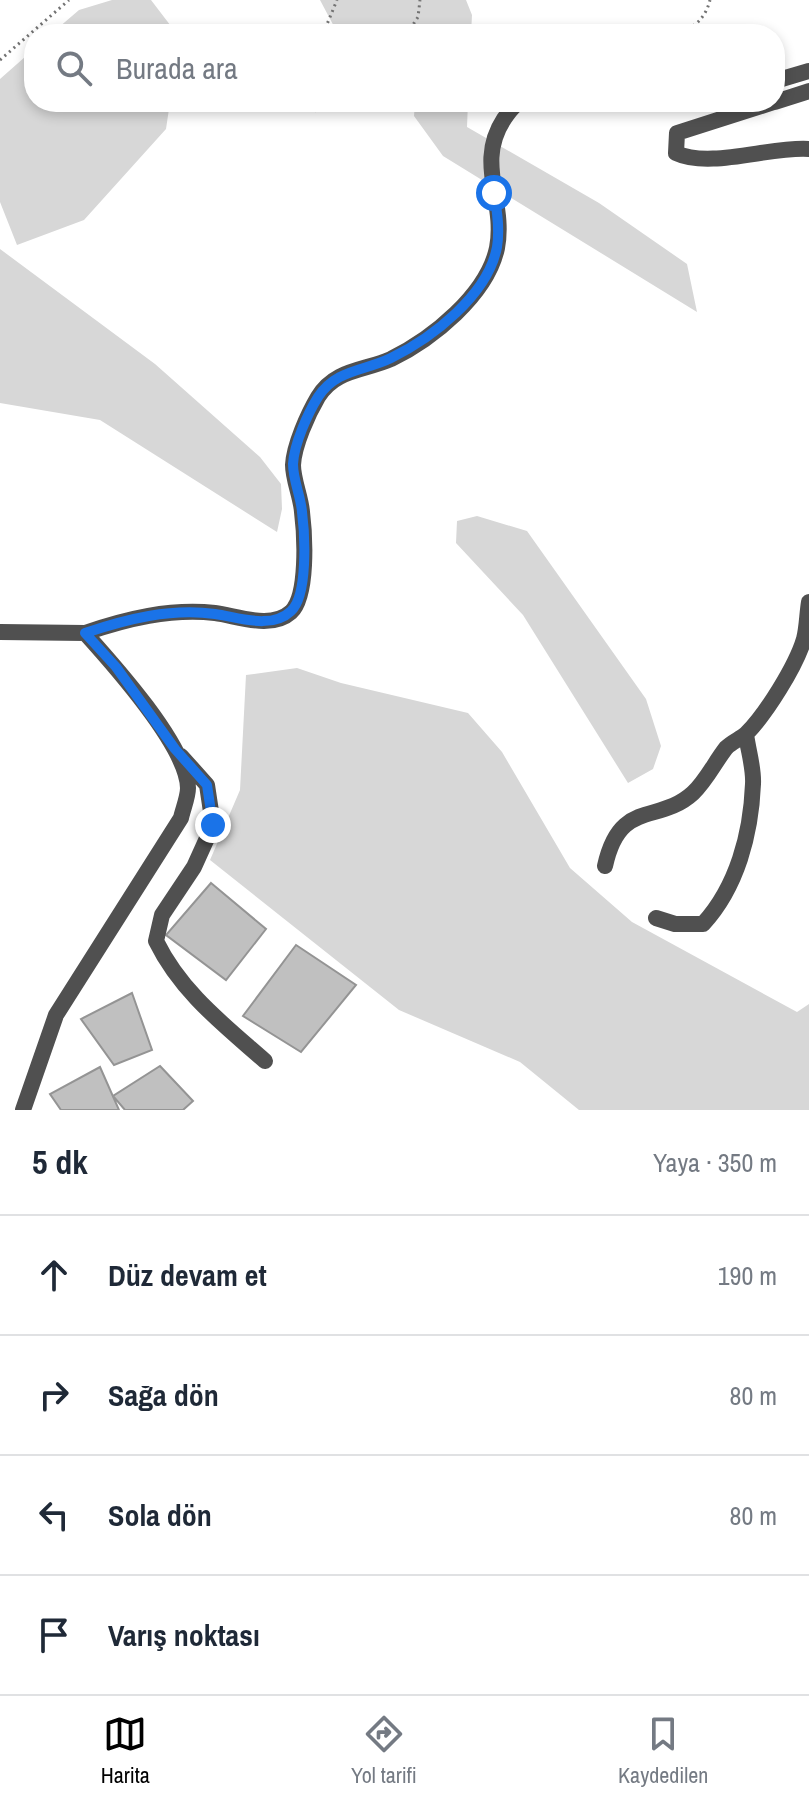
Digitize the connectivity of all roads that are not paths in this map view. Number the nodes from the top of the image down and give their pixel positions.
1 (809, 71) edge
2 (785, 78) edge
3 (809, 91) edge
4 (785, 99) edge
5 (509, 112) edge
6 (743, 112) edge
7 (809, 149) edge
8 (809, 602) edge
9 (0, 632) edge
10 (85, 633) junction
11 (746, 734) junction
12 (175, 749) junction
13 (605, 866) dead end
14 (656, 918) dead end
15 (265, 1061) dead end
16 (23, 1110) edge

1 - 2 street
3 - 4 street
5 - 10 street
6 - 7 street
8 - 11 street
9 - 10 street
10 - 12 street
11 - 13 street
11 - 14 street
12 - 15 street
12 - 16 street

